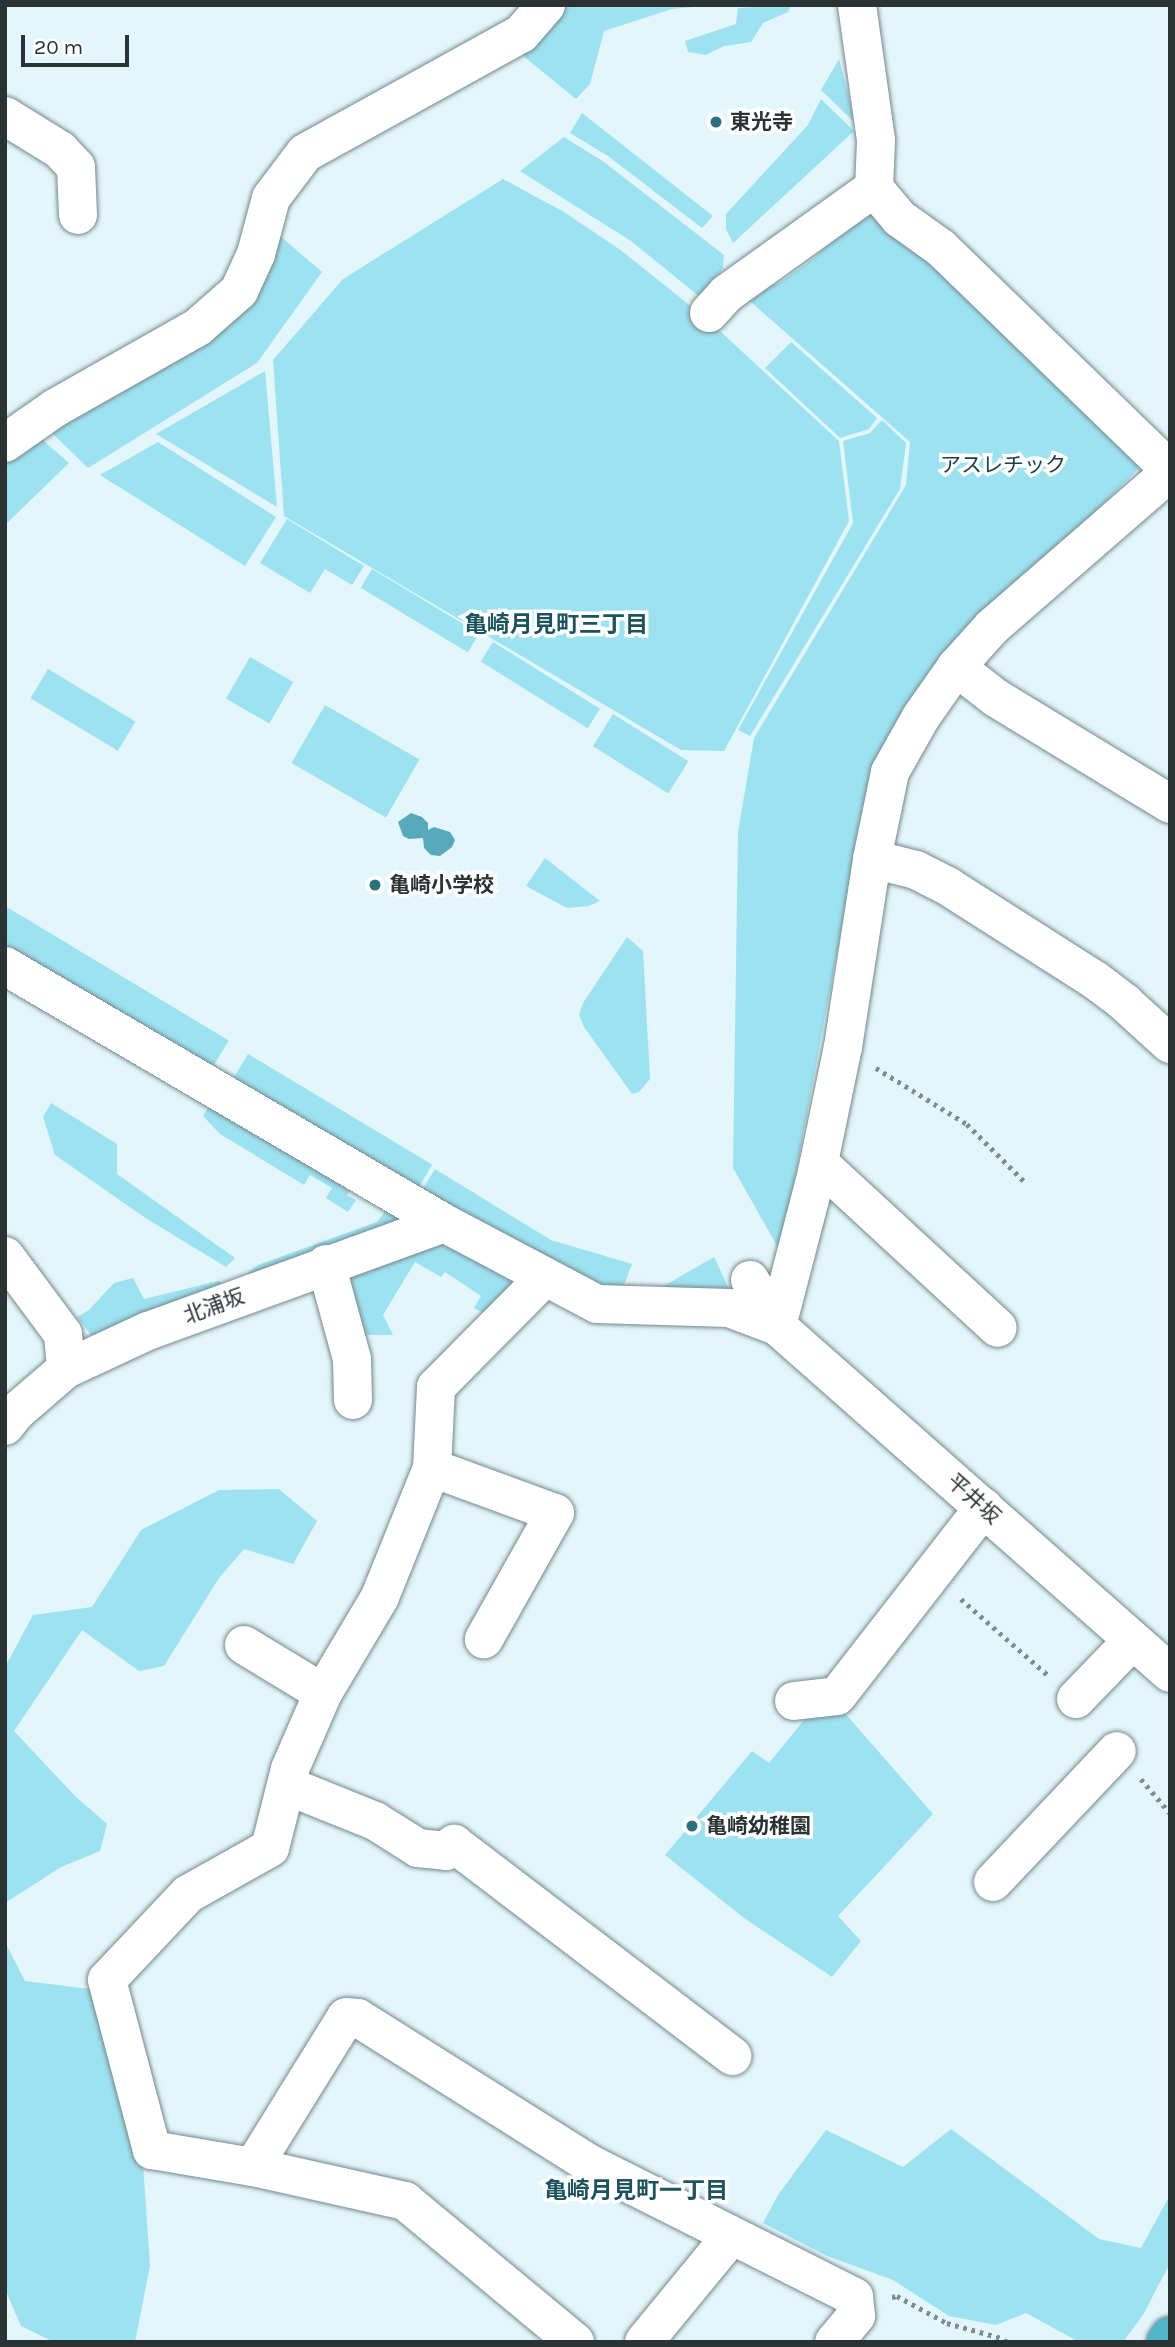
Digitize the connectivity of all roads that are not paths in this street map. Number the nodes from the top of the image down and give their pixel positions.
1 (546, 5) edge
2 (858, 5) edge
3 (5, 116) edge
4 (874, 188) junction
5 (78, 215) dead end
6 (709, 313) dead end
7 (5, 443) edge
8 (1170, 471) edge
9 (956, 667) junction
10 (1170, 804) edge
11 (872, 859) junction
12 (5, 966) edge
13 (1170, 1044) edge
14 (819, 1163) junction
15 (444, 1223) junction
16 (5, 1256) edge
17 (326, 1264) junction
18 (545, 1277) junction
19 (750, 1280) dead end
20 (777, 1326) junction
21 (998, 1328) dead end
22 (66, 1369) junction
23 (353, 1400) dead end
24 (5, 1426) edge
25 (432, 1468) junction
26 (984, 1507) junction
27 (484, 1639) dead end
28 (1132, 1641) junction
29 (244, 1645) dead end
30 (1170, 1673) edge
31 (323, 1693) junction
32 (1076, 1699) dead end
33 (794, 1701) dead end
34 (1117, 1751) dead end
35 (288, 1786) junction
36 (993, 1882) dead end
37 (732, 2056) dead end
38 (253, 2167) junction
39 (731, 2236) junction
40 (1170, 2336) edge
41 (575, 2342) edge
42 (643, 2342) edge
43 (834, 2342) edge
44 (1166, 2342) edge

1 - 7 street
2 - 4 street
3 - 5 street
4 - 6 street
4 - 8 street
8 - 9 street
9 - 10 street
9 - 11 street
11 - 13 street
11 - 14 street
12 - 15 street
14 - 20 street
14 - 21 street
15 - 17 street, 北浦坂
15 - 18 street
16 - 22 street
17 - 22 street, 北浦坂
17 - 23 street
18 - 20 street
18 - 25 street
19 - 20 street
20 - 26 street, 平井坂
22 - 24 street, 北浦坂
25 - 27 street
25 - 31 street
26 - 28 street, 平井坂
26 - 33 street
28 - 30 street, 平井坂
28 - 32 street
29 - 31 street
31 - 35 street
34 - 36 street
35 - 37 street
35 - 38 street
38 - 39 street
38 - 41 street
39 - 42 street
39 - 43 street
40 - 44 highway

